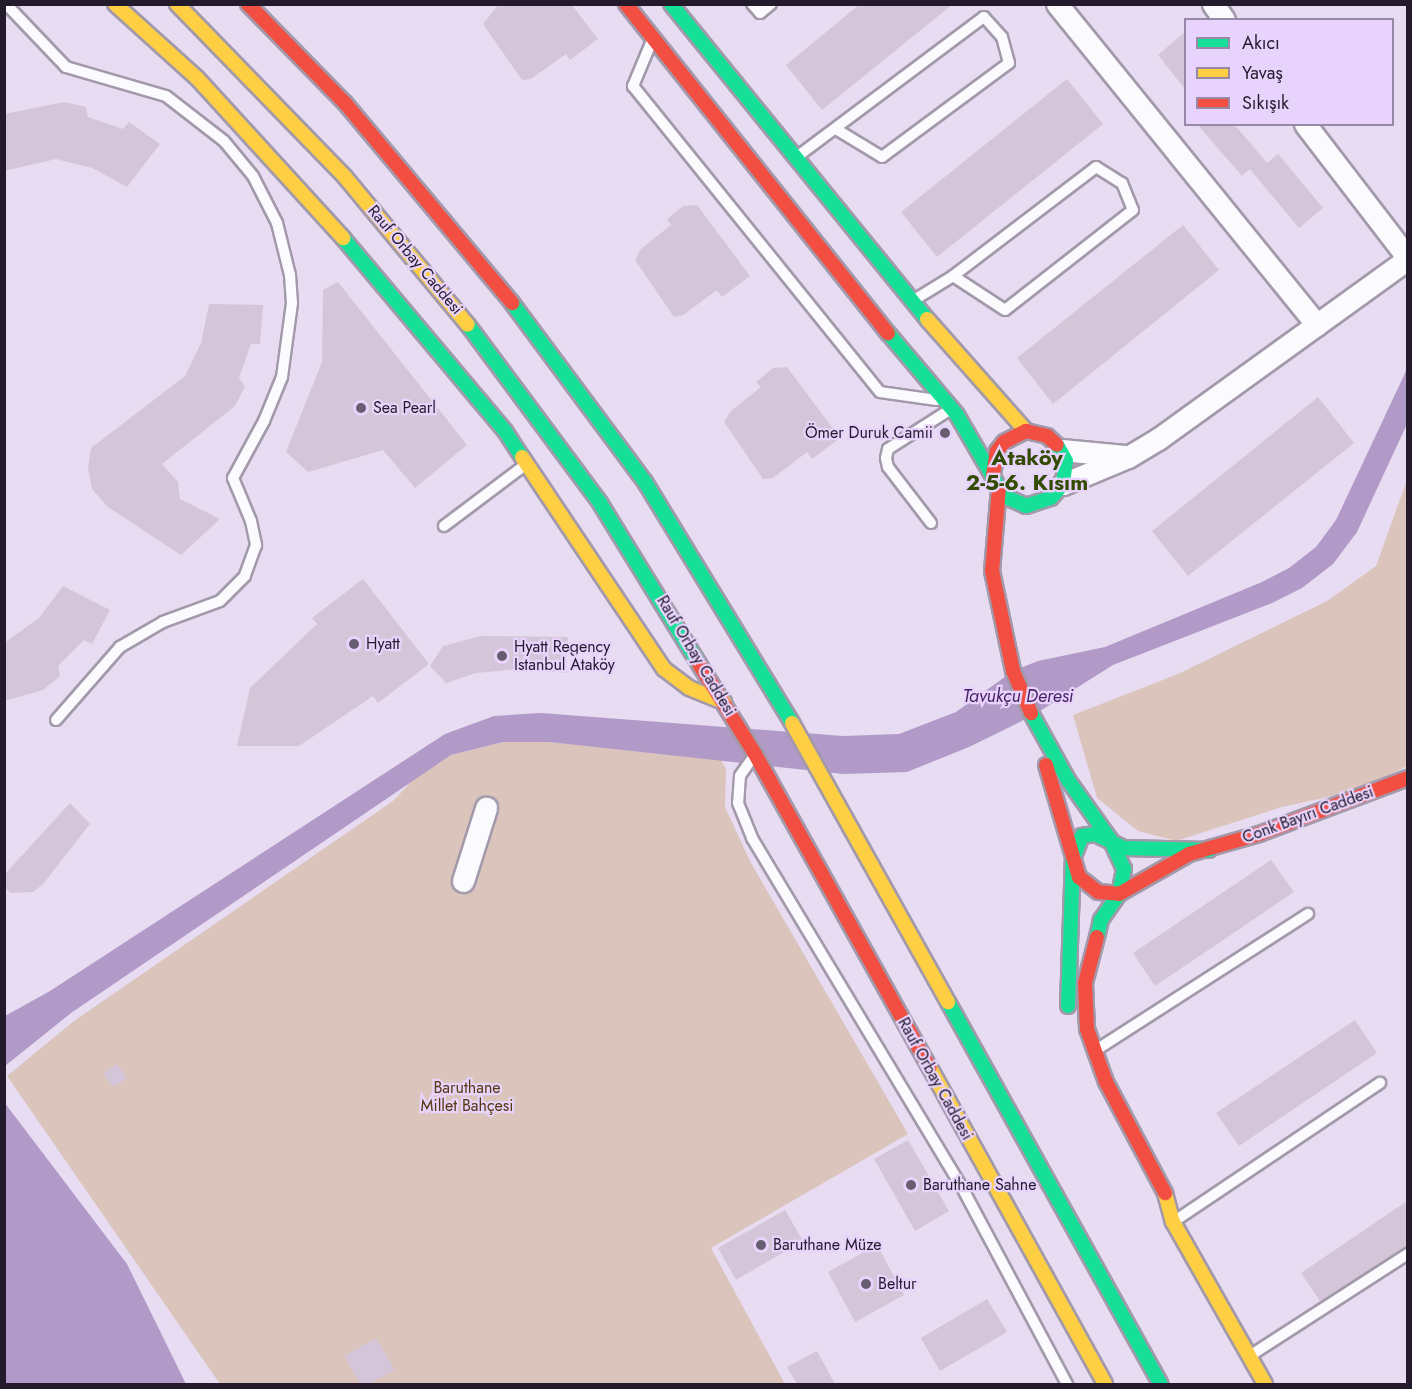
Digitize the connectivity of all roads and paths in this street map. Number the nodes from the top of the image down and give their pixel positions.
1 (6, 4) edge
2 (115, 4) edge
3 (177, 4) edge
4 (248, 4) edge
5 (627, 4) edge
6 (652, 4) edge
7 (752, 4) edge
8 (771, 4) edge
9 (1057, 4) edge
10 (1213, 4) edge
11 (674, 6) edge
12 (1223, 18) edge
13 (644, 26) junction
14 (653, 37) junction
15 (215, 74) dead end
16 (1307, 126) edge
17 (836, 129) junction
18 (249, 134) junction
19 (796, 157) junction
20 (1407, 258) edge
21 (953, 276) junction
22 (904, 288) junction
23 (912, 301) junction
24 (871, 314) junction
25 (1317, 324) junction
26 (948, 405) junction
27 (1026, 431) junction
28 (1062, 450) junction
29 (1128, 457) junction
30 (526, 463) junction
31 (996, 481) junction
32 (1063, 484) junction
33 (931, 524) dead end
34 (444, 526) dead end
35 (1012, 534) dead end
36 (992, 571) junction
37 (724, 702) junction
38 (1032, 716) junction
39 (56, 720) dead end
40 (755, 754) junction
41 (1407, 778) edge
42 (486, 808) dead end
43 (1110, 839) junction
44 (1209, 850) junction
45 (1073, 859) junction
46 (463, 882) dead end
47 (1119, 894) junction
48 (1308, 914) dead end
49 (1070, 1027) dead end
50 (1094, 1051) junction
51 (1088, 1078) dead end
52 (1380, 1083) dead end
53 (1097, 1097) dead end
54 (1148, 1194) dead end
55 (1173, 1222) junction
56 (1407, 1254) edge
57 (1250, 1356) junction
58 (1067, 1384) edge
59 (1105, 1384) edge
60 (1161, 1384) edge
61 (1265, 1384) edge

1 - 39 lane
2 - 18 main road
3 - 37 main road, Rauf Orbay Caddesi
4 - 60 main road
5 - 13 main road
6 - 13 main road
7 - 8 lane
9 - 25 street
10 - 12 street
11 - 19 main road
13 - 14 main road
14 - 24 main road
14 - 26 lane
15 - 18 main road
16 - 20 street
17 - 17 lane
17 - 19 lane
18 - 30 main road
19 - 22 main road
20 - 25 street
21 - 21 lane
21 - 23 lane
22 - 23 main road
22 - 24 main road
23 - 27 main road
24 - 26 main road
25 - 29 street
26 - 31 main road
26 - 33 lane
27 - 28 main road
27 - 31 main road
28 - 29 street
28 - 32 main road
29 - 32 street
30 - 34 lane
30 - 37 main road
31 - 32 main road
31 - 36 main road
35 - 36 main road
36 - 38 main road
37 - 40 main road, Rauf Orbay Caddesi
38 - 43 main road
38 - 45 main road
40 - 58 lane
40 - 59 main road, Rauf Orbay Caddesi
41 - 44 main road, Conk Bayırı Caddesi
42 - 46 street
43 - 44 main road, Conk Bayırı Caddesi
43 - 45 main road
43 - 47 main road
44 - 47 main road, Conk Bayırı Caddesi
45 - 47 main road
45 - 49 main road
47 - 50 main road
48 - 50 lane
50 - 55 main road
51 - 53 main road
52 - 55 lane
54 - 55 main road
55 - 57 main road
56 - 57 lane
57 - 61 main road

